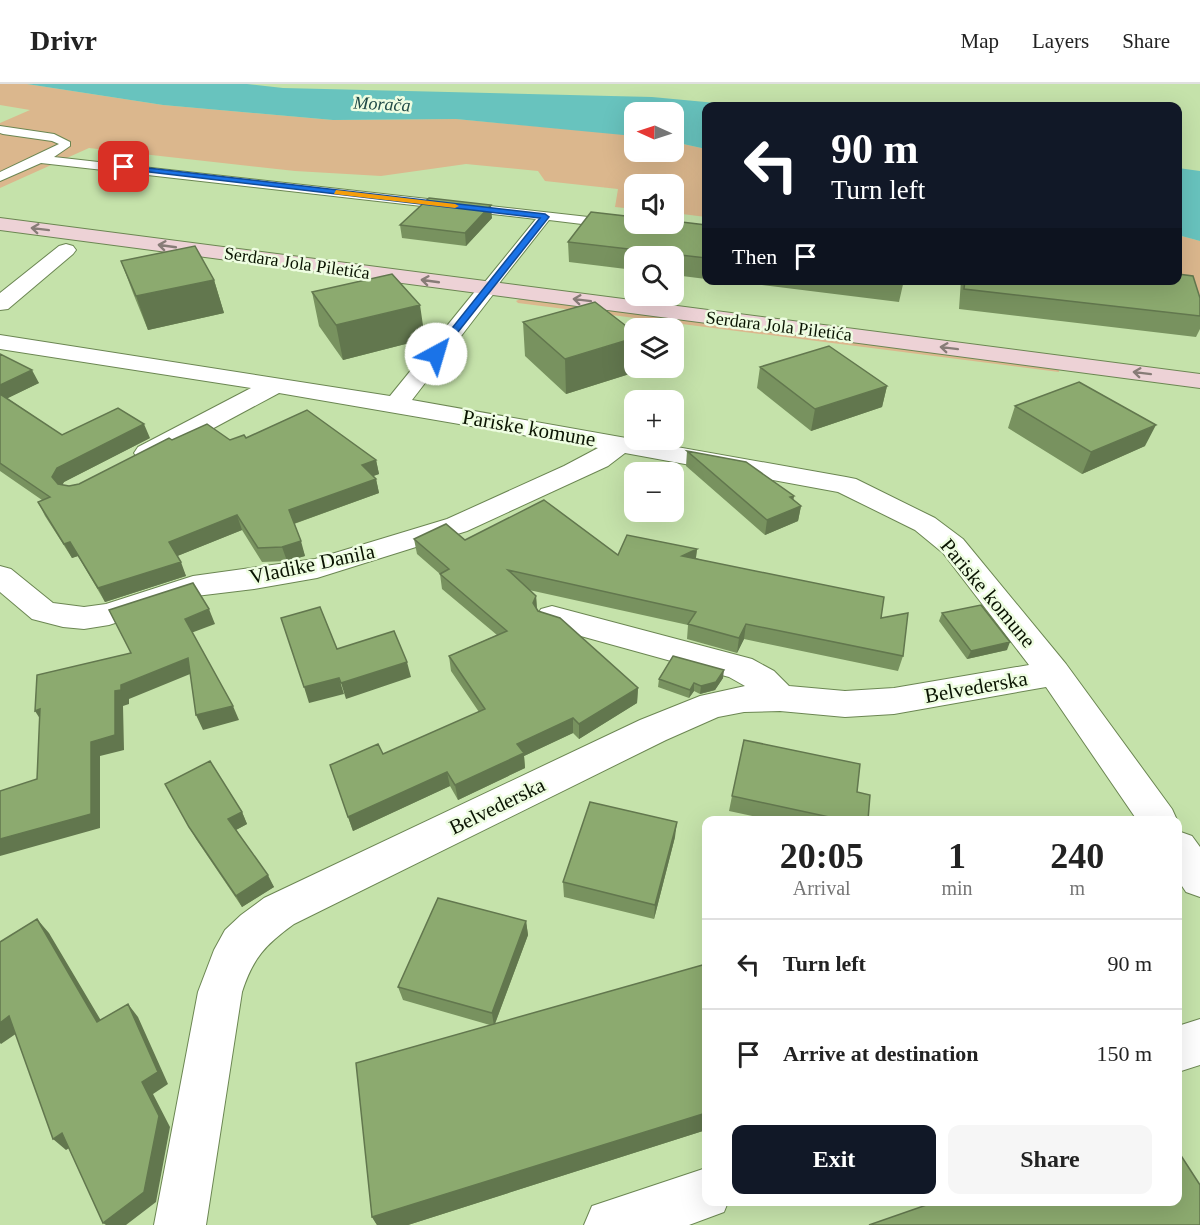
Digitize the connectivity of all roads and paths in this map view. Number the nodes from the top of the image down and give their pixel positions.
1 (0, 129) edge
2 (39, 159) junction
3 (0, 177) edge
4 (545, 217) junction
5 (0, 224) edge
6 (624, 226) edge
7 (0, 240) edge
8 (66, 249) junction
9 (482, 296) junction
10 (0, 304) edge
11 (624, 321) edge
12 (684, 331) edge
13 (0, 342) edge
14 (1200, 381) edge
15 (275, 385) junction
16 (1200, 400) edge
17 (396, 404) junction
18 (620, 444) junction
19 (125, 464) edge
20 (0, 576) edge
21 (552, 617) edge
22 (1054, 674) junction
23 (780, 698) junction
24 (1155, 816) edge
25 (1182, 854) edge
26 (1200, 879) edge
27 (1200, 1042) edge
28 (1182, 1047) edge
29 (702, 1195) edge
30 (610, 1224) edge
31 (180, 1225) edge

1 - 2 lane
2 - 3 lane
2 - 4 lane
4 - 6 lane
4 - 9 lane
9 -> 5 main road, Serdara Jola Piletića
7 - 8 main road, Serdara Jola Piletića
8 - 9 main road, Serdara Jola Piletića
8 - 10 street
9 - 11 main road, Serdara Jola Piletića
14 -> 9 main road, Serdara Jola Piletića
9 - 17 street
12 - 16 main road, Serdara Jola Piletića
13 - 15 street, Pariske komune
15 - 17 street, Pariske komune
15 - 19 street
17 - 18 street, Pariske komune
18 - 20 street, Vladike Danila
18 - 22 street, Pariske komune
21 - 23 street
22 - 23 street, Belvederska
22 - 24 street, Pariske komune
23 - 31 street, Belvederska
25 - 26 street
27 - 28 street
29 - 30 street

